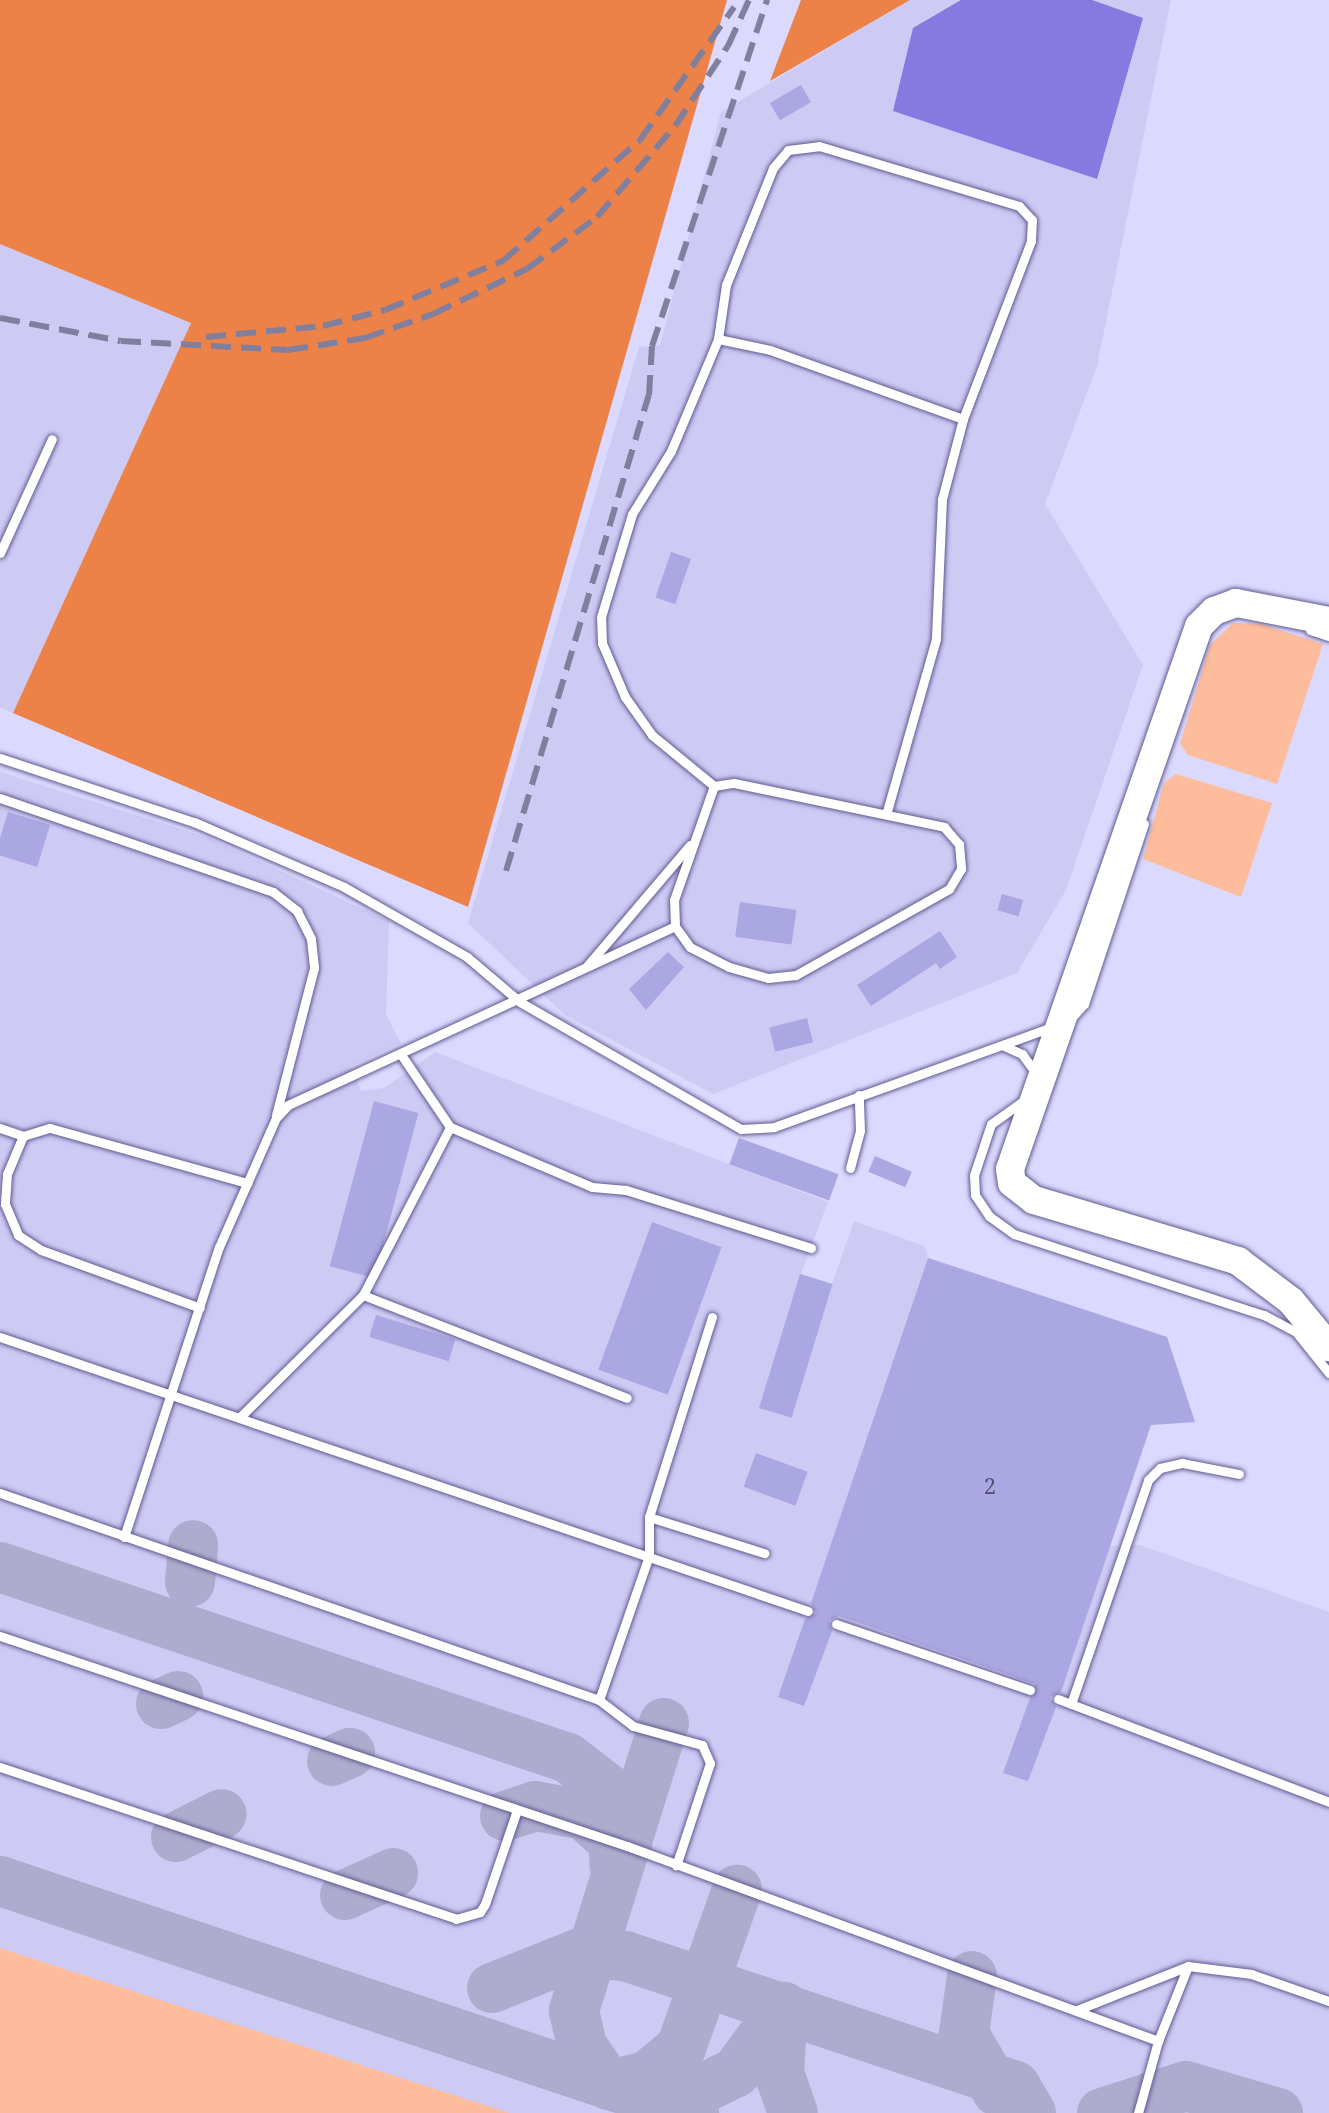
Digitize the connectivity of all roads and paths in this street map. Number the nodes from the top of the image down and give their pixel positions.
1 (718, 339) junction
2 (963, 419) junction
3 (52, 439) dead end
4 (0, 554) edge
5 (1329, 621) edge
6 (1329, 636) edge
7 (0, 758) edge
8 (714, 786) junction
9 (0, 798) edge
10 (887, 810) junction
11 (694, 841) junction
12 (675, 926) junction
13 (586, 969) junction
14 (520, 1002) junction
15 (1061, 1023) junction
16 (1004, 1046) junction
17 (402, 1056) junction
18 (1037, 1087) junction
19 (860, 1095) junction
20 (276, 1118) junction
21 (450, 1127) junction
22 (0, 1128) edge
23 (23, 1136) junction
24 (850, 1168) dead end
25 (248, 1183) junction
26 (811, 1248) dead end
27 (363, 1296) junction
28 (200, 1308) junction
29 (712, 1317) dead end
30 (0, 1337) edge
31 (1329, 1347) edge
32 (1329, 1373) edge
33 (170, 1394) junction
34 (627, 1398) dead end
35 (240, 1416) junction
36 (1239, 1474) dead end
37 (0, 1493) edge
38 (649, 1517) junction
39 (124, 1537) junction
40 (764, 1553) dead end
41 (649, 1556) junction
42 (808, 1611) dead end
43 (836, 1624) dead end
44 (0, 1636) edge
45 (1030, 1690) dead end
46 (598, 1700) junction
47 (1058, 1700) dead end
48 (1071, 1704) junction
49 (0, 1767) edge
50 (1329, 1802) edge
51 (517, 1810) junction
52 (676, 1866) junction
53 (1188, 1966) junction
54 (1329, 2001) edge
55 (1077, 2010) junction
56 (1158, 2041) junction
57 (1138, 2113) edge

1 - 2 lane
1 - 2 lane
1 - 8 lane
2 - 10 lane
3 - 4 lane
5 - 15 main road
6 - 15 lane
7 - 14 lane
8 - 10 lane
8 - 11 lane
9 - 20 lane
10 - 12 lane
11 - 12 lane
11 - 13 lane
12 - 13 lane
13 - 14 lane
14 - 17 lane
14 - 19 lane
15 - 16 lane
15 - 18 main road
16 - 18 lane
16 - 19 lane
17 - 20 lane
17 - 21 lane
18 - 31 main road
18 - 32 lane
19 - 24 lane
20 - 25 lane
21 - 26 lane
21 - 27 lane
22 - 23 lane
23 - 25 lane
23 - 28 lane
25 - 28 lane
27 - 34 lane
27 - 35 lane
28 - 33 lane
29 - 38 lane
30 - 33 lane
33 - 35 lane
33 - 39 lane
35 - 41 lane
36 - 48 lane
37 - 39 lane
38 - 40 lane
38 - 41 lane
39 - 46 lane
41 - 42 lane
41 - 46 lane
43 - 45 lane
44 - 51 lane
46 - 52 lane
47 - 48 lane
48 - 50 lane
49 - 51 lane
51 - 52 lane
52 - 55 lane
53 - 54 lane
53 - 55 lane
53 - 56 lane
55 - 56 lane
56 - 57 lane

